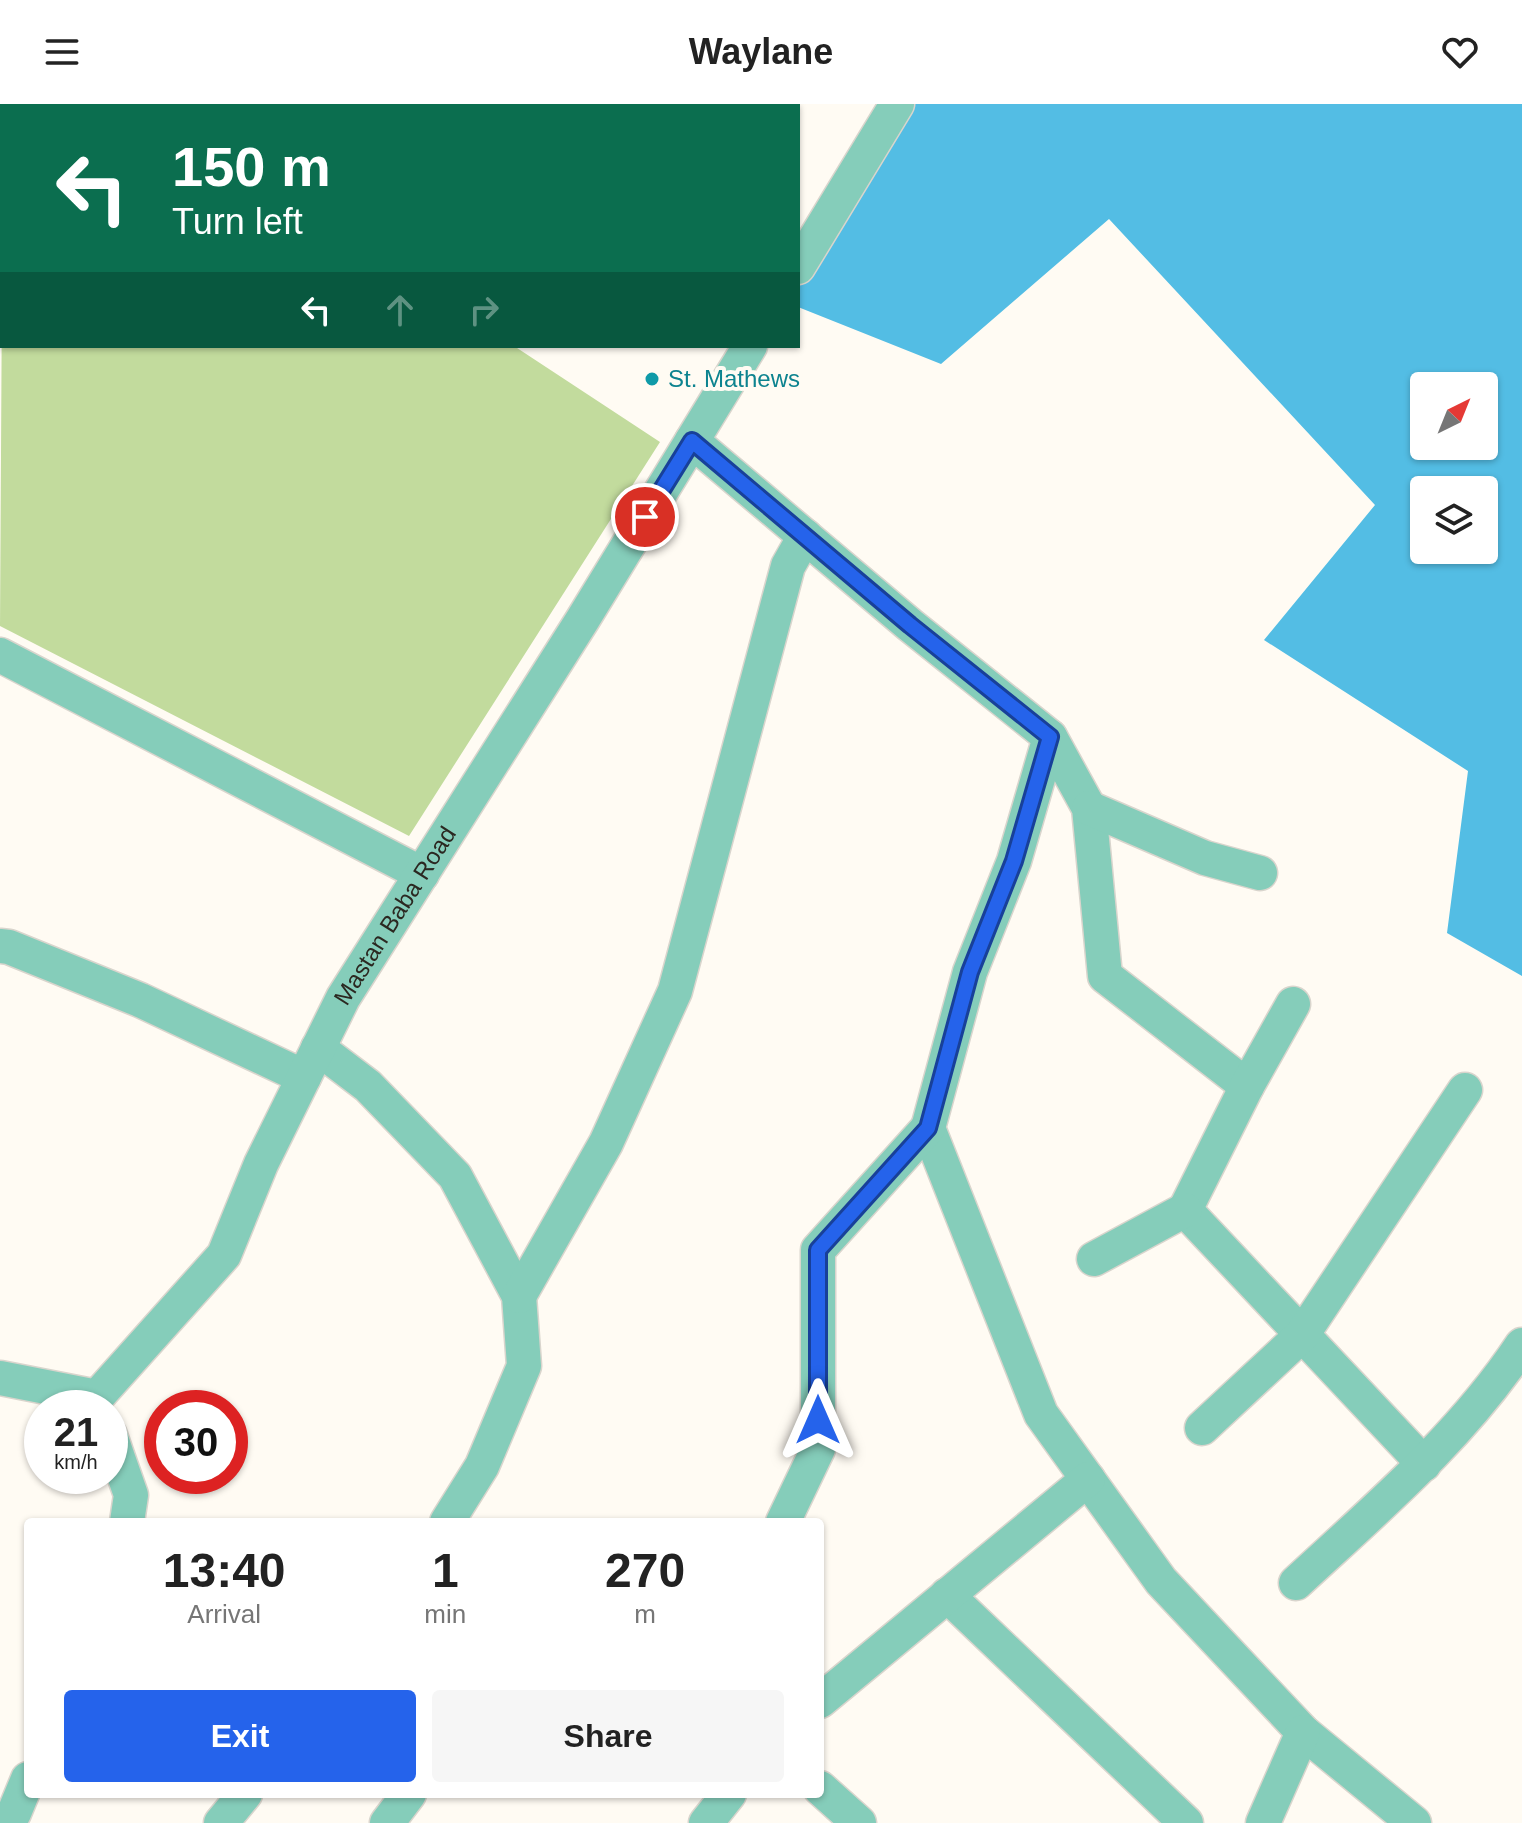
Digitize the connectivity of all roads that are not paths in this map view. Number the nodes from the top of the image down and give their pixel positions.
1 (897, 104) edge
2 (800, 264) edge
3 (749, 348) edge
4 (692, 441) junction
5 (805, 536) junction
6 (0, 655) edge
7 (1050, 737) junction
8 (1089, 808) junction
9 (1260, 873) dead end
10 (422, 874) junction
11 (0, 946) edge
12 (1293, 1004) dead end
13 (311, 1063) junction
14 (1247, 1086) junction
15 (1465, 1090) dead end
16 (928, 1128) junction
17 (1185, 1210) junction
18 (1094, 1259) dead end
19 (519, 1296) junction
20 (1302, 1335) junction
21 (1522, 1345) edge
22 (0, 1378) edge
23 (50, 1390) edge
24 (109, 1390) edge
25 (1202, 1428) dead end
26 (1424, 1464) junction
27 (1088, 1479) junction
28 (128, 1486) edge
29 (128, 1518) edge
30 (450, 1518) edge
31 (785, 1518) edge
32 (1296, 1583) dead end
33 (947, 1595) junction
34 (824, 1698) edge
35 (1303, 1732) junction
36 (24, 1789) edge
37 (824, 1792) edge
38 (242, 1798) edge
39 (406, 1798) edge
40 (726, 1798) edge
41 (14, 1813) dead end
42 (221, 1823) edge
43 (387, 1823) edge
44 (706, 1823) edge
45 (859, 1823) edge
46 (1186, 1823) edge
47 (1263, 1823) edge
48 (1414, 1823) edge

1 - 2 street
3 - 4 street, Mastan Baba Road
4 - 5 street
4 - 10 street, Mastan Baba Road
5 - 7 street
5 - 19 street
6 - 10 street
7 - 8 street
7 - 16 street
8 - 9 street
8 - 14 street
10 - 13 street, Mastan Baba Road
11 - 13 street
12 - 14 street
13 - 19 street
13 - 24 street, Mastan Baba Road
14 - 17 street
15 - 20 street
16 - 27 street
16 - 31 street
17 - 18 street
17 - 20 street
19 - 30 street
20 - 25 street
20 - 26 street
21 - 26 street
22 - 23 street, Mastan Baba Road
26 - 32 street
27 - 33 street
27 - 35 street
28 - 29 street
33 - 34 street
33 - 46 street
35 - 47 street
35 - 48 street
36 - 41 street
37 - 45 street
38 - 42 street
39 - 43 street
40 - 44 street

